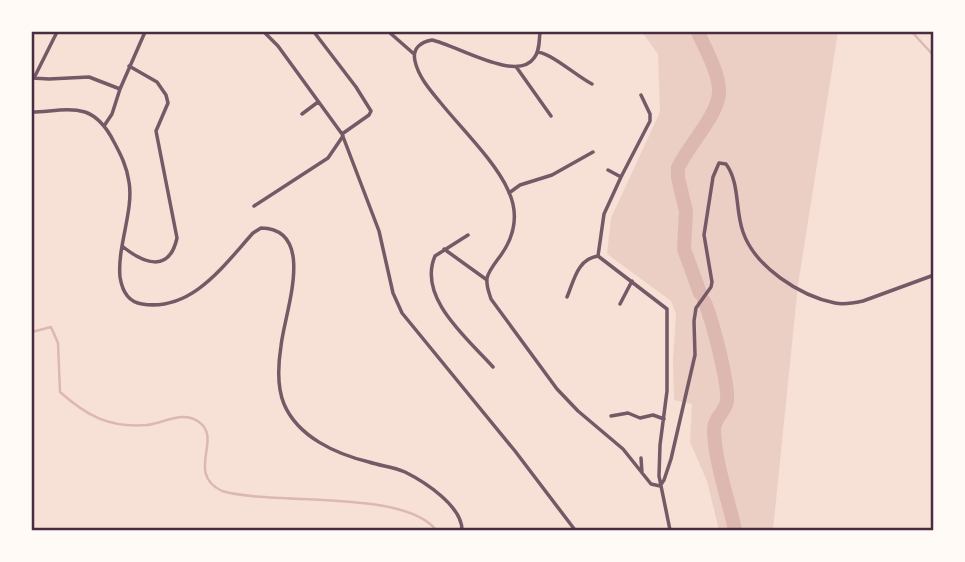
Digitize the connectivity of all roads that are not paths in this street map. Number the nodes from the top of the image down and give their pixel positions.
1 (57, 32) edge
2 (145, 32) edge
3 (264, 32) edge
4 (314, 32) edge
5 (389, 32) edge
6 (540, 32) edge
7 (538, 52) junction
8 (414, 54) junction
9 (129, 66) junction
10 (517, 68) junction
11 (33, 78) edge
12 (592, 84) dead end
13 (120, 89) junction
14 (641, 94) dead end
15 (318, 102) junction
16 (32, 112) edge
17 (302, 114) dead end
18 (551, 116) dead end
19 (104, 126) junction
20 (343, 135) junction
21 (593, 152) dead end
22 (608, 170) dead end
23 (621, 177) junction
24 (509, 193) junction
25 (254, 206) dead end
26 (468, 235) dead end
27 (122, 246) junction
28 (444, 249) junction
29 (598, 256) junction
30 (933, 275) edge
31 (487, 280) junction
32 (632, 281) junction
33 (567, 297) dead end
34 (620, 304) dead end
35 (498, 312) junction
36 (497, 320) dead end
37 (493, 367) dead end
38 (611, 416) dead end
39 (664, 419) junction
40 (641, 458) dead end
41 (642, 474) junction
42 (660, 486) junction
43 (462, 530) edge
44 (575, 530) edge
45 (670, 530) edge

1 - 11 street
2 - 9 street
3 - 15 street
4 - 20 street
5 - 8 street
6 - 7 street
7 - 10 street
7 - 12 street
8 - 10 street
8 - 24 street
9 - 13 street
9 - 27 street
10 - 18 street
11 - 13 street
13 - 19 street
14 - 23 street
15 - 17 street
15 - 20 street
16 - 19 street
19 - 27 street
20 - 25 street
20 - 44 street
21 - 24 street
22 - 23 street
23 - 29 street
24 - 31 street
26 - 28 street
27 - 43 street
28 - 31 street
28 - 37 street
29 - 32 street
29 - 33 street
30 - 42 street
31 - 35 street
32 - 34 street
32 - 39 street
35 - 36 street
35 - 41 street
38 - 39 street
39 - 42 street
40 - 41 street
41 - 42 street
42 - 45 street

